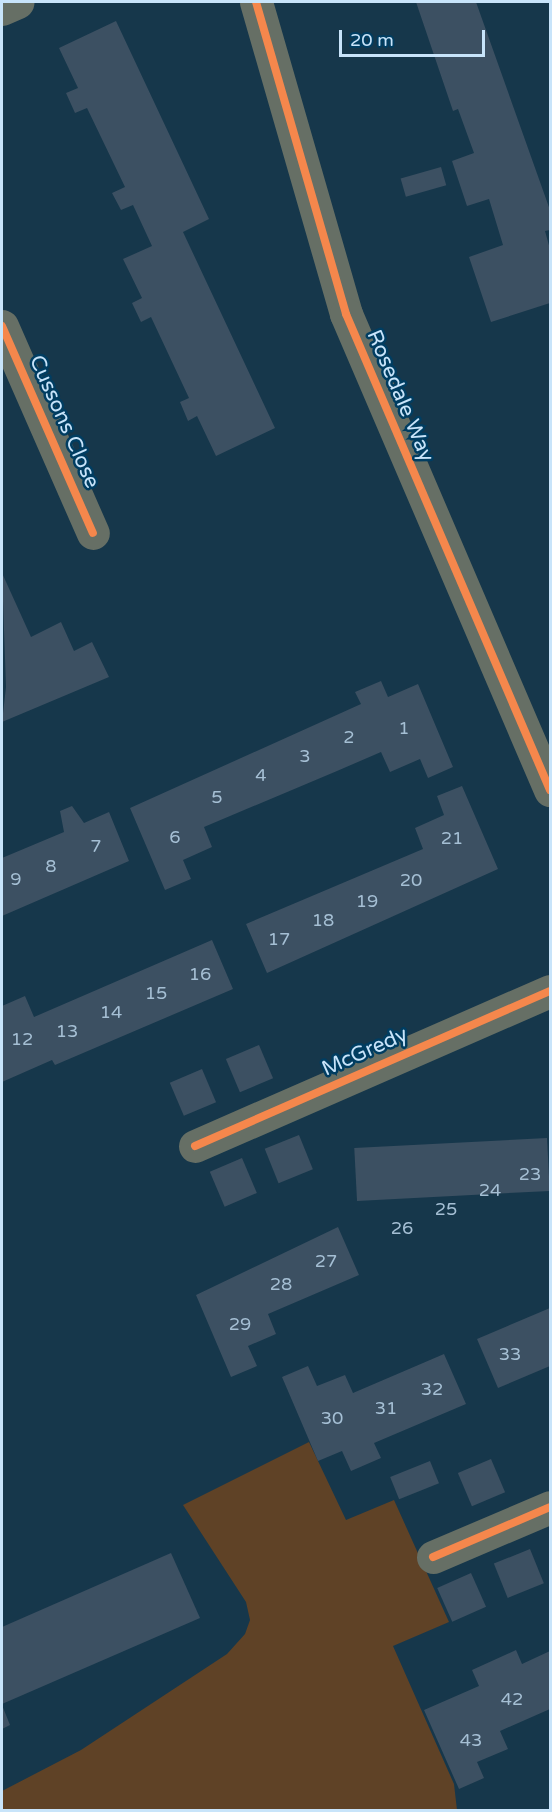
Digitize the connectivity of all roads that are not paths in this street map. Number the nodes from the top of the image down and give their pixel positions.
1 (18, 2) edge
2 (256, 2) edge
3 (2, 9) edge
4 (2, 326) edge
5 (93, 533) dead end
6 (550, 790) edge
7 (550, 991) edge
8 (195, 1146) dead end
9 (550, 1507) edge
10 (433, 1557) dead end

1 - 3 street
2 - 6 street, Rosedale Way
4 - 5 street, Cussons Close
7 - 8 street, McGredy
9 - 10 street

